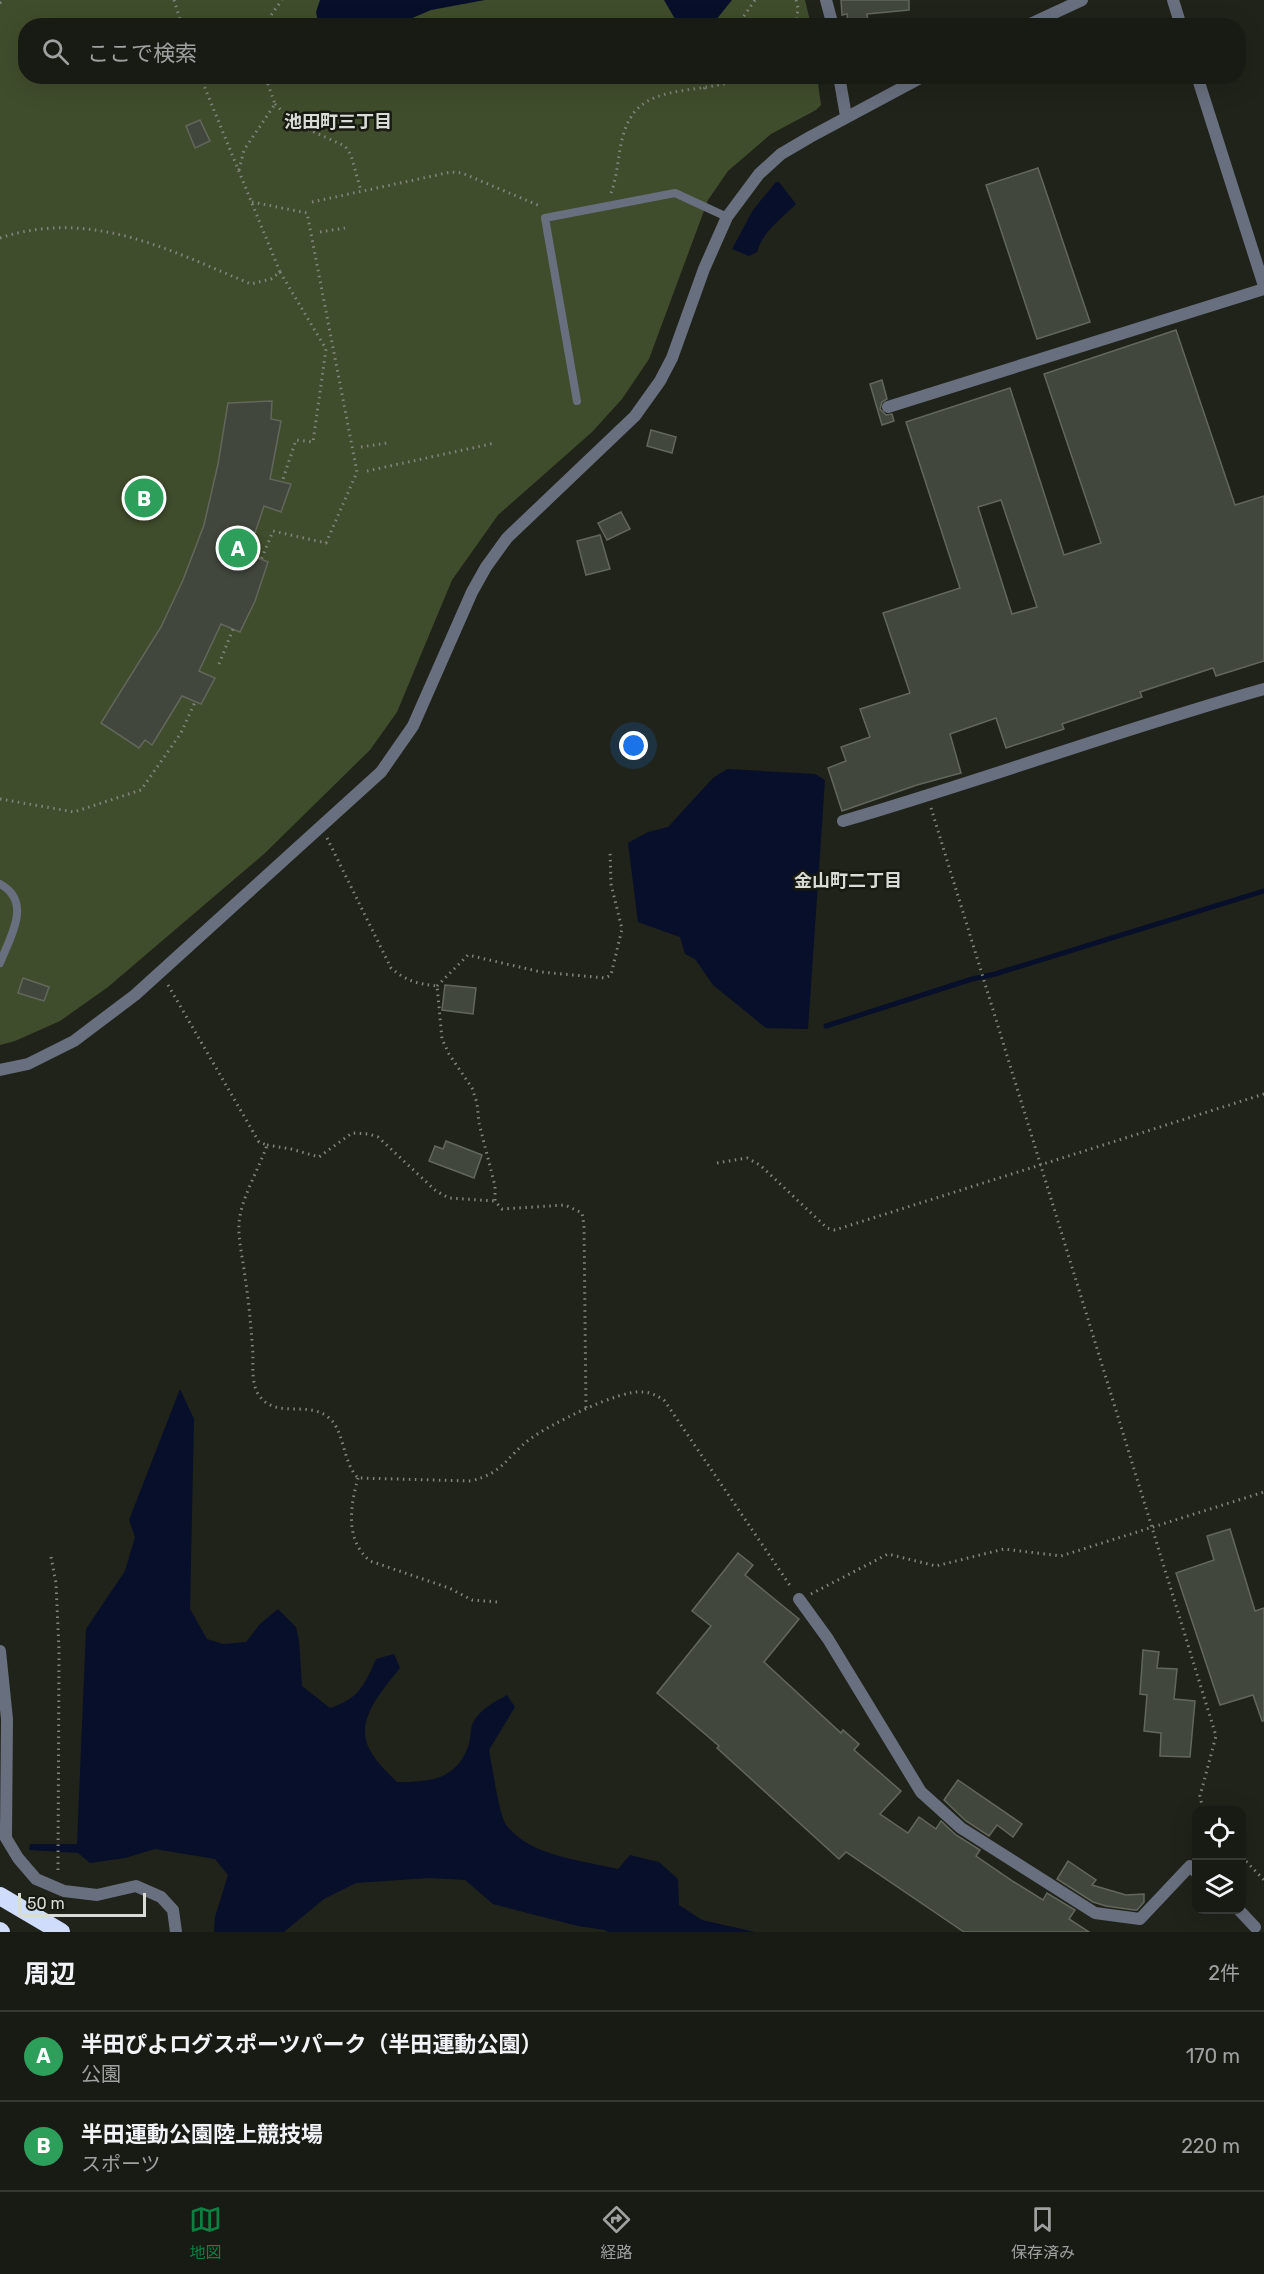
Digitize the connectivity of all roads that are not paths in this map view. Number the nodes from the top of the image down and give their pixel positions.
1 (826, 0) edge
2 (1082, 0) edge
3 (1173, 0) edge
4 (831, 18) edge
5 (1043, 18) edge
6 (1179, 18) edge
7 (840, 84) edge
8 (908, 84) edge
9 (1200, 84) edge
10 (846, 116) junction
11 (727, 217) junction
12 (1264, 288) edge
13 (577, 401) dead end
14 (888, 407) dead end
15 (1264, 689) edge
16 (843, 821) dead end
17 (0, 884) edge
18 (0, 963) edge
19 (0, 1070) edge
20 (799, 1599) road end
21 (0, 1651) edge
22 (3, 1831) edge
23 (1192, 1868) edge
24 (0, 1896) edge
25 (1243, 1914) edge
26 (1256, 1929) edge
27 (61, 1932) edge
28 (176, 1932) edge

1 - 4 street
2 - 5 street
3 - 6 street
7 - 10 street
8 - 10 street
9 - 12 street
10 - 11 street
11 - 13 lane
11 - 19 street
12 - 14 street
15 - 16 street
17 - 18 lane
20 - 23 street
21 - 22 street
22 - 28 street
24 - 27 highway
25 - 26 street

